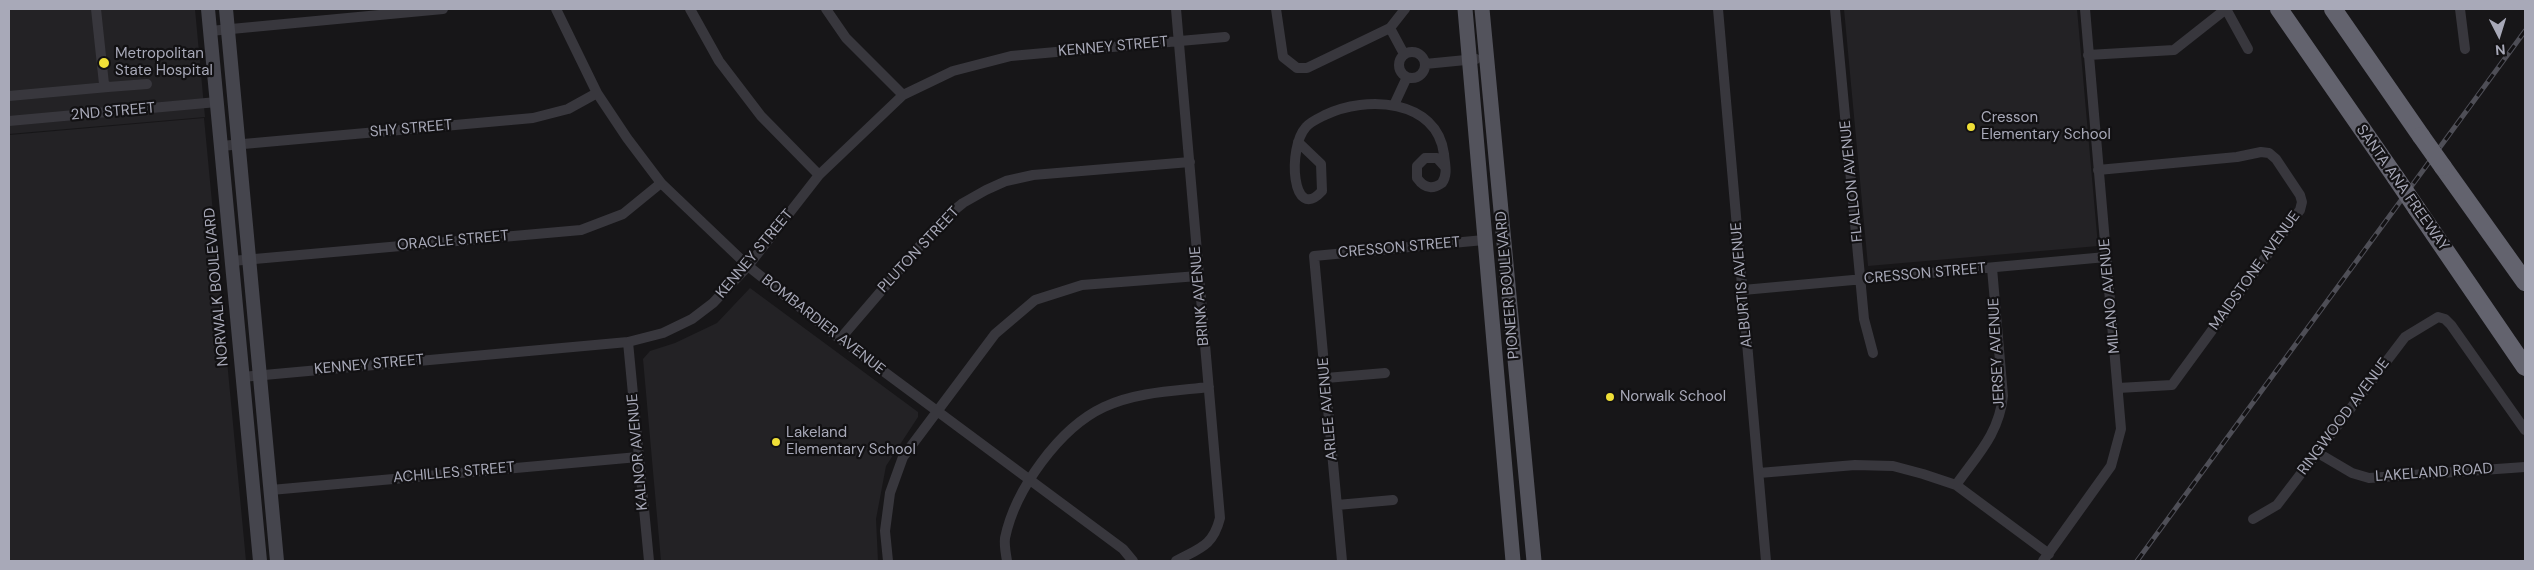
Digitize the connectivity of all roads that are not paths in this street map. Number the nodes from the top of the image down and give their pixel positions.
1 (96, 9) edge
2 (208, 9) edge
3 (226, 9) edge
4 (444, 9) edge
5 (556, 9) edge
6 (690, 9) edge
7 (826, 9) edge
8 (1176, 9) edge
9 (1276, 9) edge
10 (1405, 9) edge
11 (1464, 9) edge
12 (1482, 9) edge
13 (1718, 9) edge
14 (1835, 9) edge
15 (2085, 9) edge
16 (2226, 9) edge
17 (2279, 9) edge
18 (2333, 9) edge
19 (2460, 9) edge
20 (1390, 28) junction
21 (228, 30) junction
22 (210, 32) junction
23 (1225, 37) dead end
24 (1179, 41) junction
25 (2248, 49) dead end
26 (2465, 49) dead end
27 (1404, 54) junction
28 (2088, 55) junction
29 (1486, 57) junction
30 (1469, 59) junction
31 (1425, 64) junction
32 (1407, 77) junction
33 (147, 84) dead end
34 (108, 87) junction
35 (597, 93) junction
36 (903, 95) junction
37 (9, 96) edge
38 (217, 102) junction
39 (1394, 105) junction
40 (9, 121) edge
41 (1298, 142) junction
42 (239, 144) junction
43 (221, 146) junction
44 (1190, 162) junction
45 (1446, 166) dead end
46 (2098, 170) junction
47 (819, 175) junction
48 (661, 184) junction
49 (1484, 240) junction
50 (1314, 256) joint
51 (2106, 257) junction
52 (249, 259) junction
53 (232, 261) junction
54 (748, 266) junction
55 (1992, 268) junction
56 (1198, 276) junction
57 (1862, 280) junction
58 (2525, 282) edge
59 (1743, 290) junction
60 (840, 339) junction
61 (628, 342) junction
62 (1873, 353) dead end
63 (2525, 368) edge
64 (1385, 373) dead end
65 (259, 375) junction
66 (242, 376) junction
67 (1326, 378) junction
68 (1209, 386) junction
69 (2118, 388) junction
70 (936, 410) junction
71 (2525, 430) edge
72 (2318, 453) junction
73 (638, 457) junction
74 (2525, 467) edge
75 (1759, 473) junction
76 (1031, 479) junction
77 (1956, 485) junction
78 (271, 490) junction
79 (1393, 500) dead end
80 (1337, 505) junction
81 (2252, 519) dead end
82 (2046, 558) edge
83 (260, 561) edge
84 (277, 561) edge
85 (649, 561) edge
86 (888, 561) edge
87 (1007, 561) edge
88 (1133, 561) edge
89 (1176, 561) edge
90 (1342, 561) edge
91 (1513, 561) edge
92 (1534, 561) edge
93 (1766, 561) edge

1 - 34 street
2 - 22 main road, NORWALK BOULEVARD
3 - 21 main road
4 - 21 street
5 - 35 street, BOMBARDIER AVENUE
6 - 47 street
7 - 36 street
8 - 24 street, BRINK AVENUE
9 - 20 street
10 - 20 street
11 - 30 main road, PIONEER BOULEVARD
12 - 29 main road, PIONEER BOULEVARD
13 - 59 street, ALBURTIS AVENUE
14 - 57 street, FLALLON AVENUE
15 - 28 street, MILANO AVENUE
16 - 25 street
16 - 28 street
17 - 63 highway, SANTA ANA FREEWAY, bridge
18 - 58 highway, bridge
19 - 26 street
20 - 27 street
21 - 22 street
21 - 42 main road
22 - 38 main road, NORWALK BOULEVARD
23 - 24 street, KENNEY STREET
24 - 36 street, KENNEY STREET
24 - 44 street, BRINK AVENUE
27 - 31 street
27 - 32 street
28 - 46 street, MILANO AVENUE
29 - 30 street
29 - 92 main road, PIONEER BOULEVARD
30 - 31 street
30 - 49 main road, PIONEER BOULEVARD
31 - 32 street
32 - 39 street
33 - 34 street
34 - 37 street
35 - 42 street, SHY STREET
35 - 48 street, BOMBARDIER AVENUE
36 - 47 street, KENNEY STREET
38 - 40 street, 2ND STREET
38 - 43 main road, NORWALK BOULEVARD
39 - 41 street
39 - 45 street
41 - 41 street
42 - 43 street, SHY STREET
42 - 52 main road
43 - 53 main road, NORWALK BOULEVARD
44 - 56 street, BRINK AVENUE
44 - 60 street, PLUTON STREET
46 - 51 street, MILANO AVENUE
46 - 69 street, MAIDSTONE AVENUE
47 - 54 street, KENNEY STREET
48 - 52 street, ORACLE STREET
48 - 54 street, BOMBARDIER AVENUE
49 - 50 street, CRESSON STREET
49 - 91 main road, PIONEER BOULEVARD
50 - 67 street, ARLEE AVENUE
51 - 55 street, CRESSON STREET
51 - 69 street, MILANO AVENUE
52 - 53 street, ORACLE STREET
52 - 65 main road
53 - 66 main road, NORWALK BOULEVARD
54 - 60 street, BOMBARDIER AVENUE
54 - 61 street, KENNEY STREET
55 - 57 street, CRESSON STREET
55 - 77 street, JERSEY AVENUE
56 - 68 street, BRINK AVENUE
56 - 70 street
57 - 59 street, CRESSON STREET
57 - 62 street, FLALLON AVENUE
59 - 75 street, ALBURTIS AVENUE
60 - 70 street, BOMBARDIER AVENUE
61 - 65 street, KENNEY STREET
61 - 73 street, KALNOR AVENUE
64 - 67 street
65 - 66 street, KENNEY STREET
65 - 78 main road
66 - 83 main road, NORWALK BOULEVARD
67 - 80 street, ARLEE AVENUE
68 - 76 street
68 - 89 street, BRINK AVENUE
69 - 82 street, MILANO AVENUE
70 - 76 street, BOMBARDIER AVENUE
70 - 86 street
71 - 72 street, RINGWOOD AVENUE
72 - 74 street, LAKELAND ROAD
72 - 81 street, RINGWOOD AVENUE
73 - 78 street, ACHILLES STREET
73 - 85 street, KALNOR AVENUE
75 - 77 street
75 - 93 street, ALBURTIS AVENUE
76 - 87 street
76 - 88 street, BOMBARDIER AVENUE
77 - 82 street
78 - 84 main road
79 - 80 street
80 - 90 street, ARLEE AVENUE

